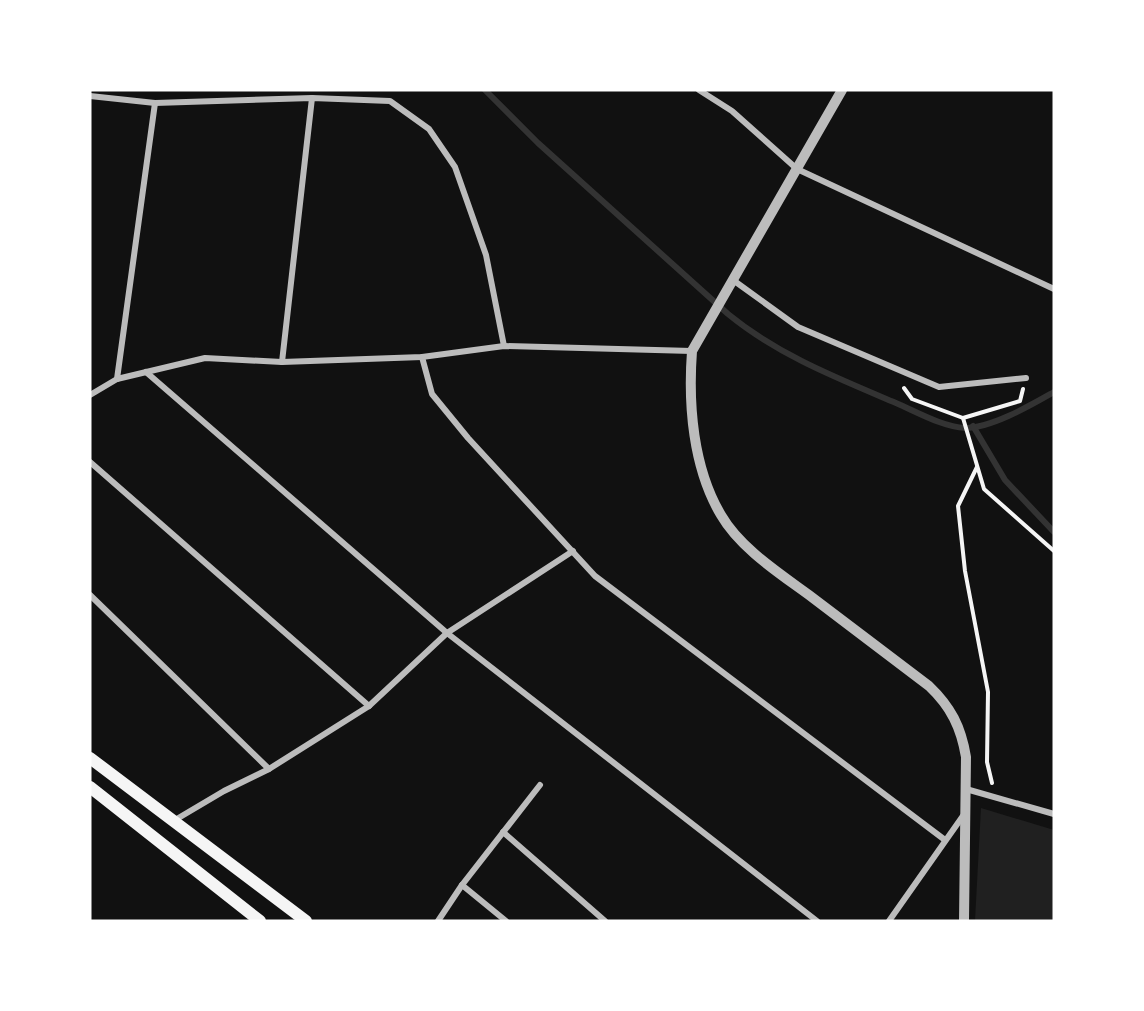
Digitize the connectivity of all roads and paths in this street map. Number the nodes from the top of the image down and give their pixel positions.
1 (699, 90) edge
2 (842, 90) edge
3 (90, 96) edge
4 (312, 98) junction
5 (155, 103) junction
6 (797, 169) junction
7 (731, 284) junction
8 (1054, 289) edge
9 (504, 346) junction
10 (692, 351) junction
11 (422, 357) junction
12 (282, 362) junction
13 (889, 367) junction
14 (146, 372) junction
15 (1026, 378) joint
16 (117, 379) junction
17 (90, 395) edge
18 (963, 418) junction
19 (90, 462) edge
20 (977, 467) junction
21 (573, 551) junction
22 (1054, 551) edge
23 (90, 594) edge
24 (447, 633) junction
25 (369, 706) junction
26 (90, 758) edge
27 (269, 769) junction
28 (540, 784) dead end
29 (90, 787) edge
30 (966, 789) junction
31 (994, 797) junction
32 (965, 812) junction
33 (1054, 814) edge
34 (175, 820) junction
35 (503, 832) junction
36 (945, 840) junction
37 (462, 885) junction
38 (260, 921) edge
39 (306, 921) edge
40 (438, 921) edge
41 (506, 921) edge
42 (605, 921) edge
43 (817, 921) edge
44 (889, 921) edge
45 (964, 921) edge

1 - 6 street
2 - 6 street
3 - 5 street
4 - 5 street
4 - 9 street
4 - 12 street
5 - 16 street
6 - 7 street
6 - 8 street
7 - 10 street
7 - 13 street
9 - 10 street
9 - 11 street
10 - 30 street
11 - 12 street
11 - 21 street
12 - 14 street
13 - 15 street
13 - 18 path
14 - 16 street
14 - 24 street
15 - 18 path
16 - 17 street
18 - 20 path
19 - 25 street
20 - 22 path
20 - 31 path
21 - 24 street
21 - 36 street
23 - 27 street
24 - 25 street
24 - 43 street
25 - 27 street
26 - 34 main road
27 - 34 street
28 - 35 street
29 - 38 main road
30 - 31 street
30 - 32 street
31 - 33 street
32 - 36 street
32 - 45 street
34 - 39 main road
35 - 37 street
35 - 42 street
36 - 44 street
37 - 40 street
37 - 41 street

